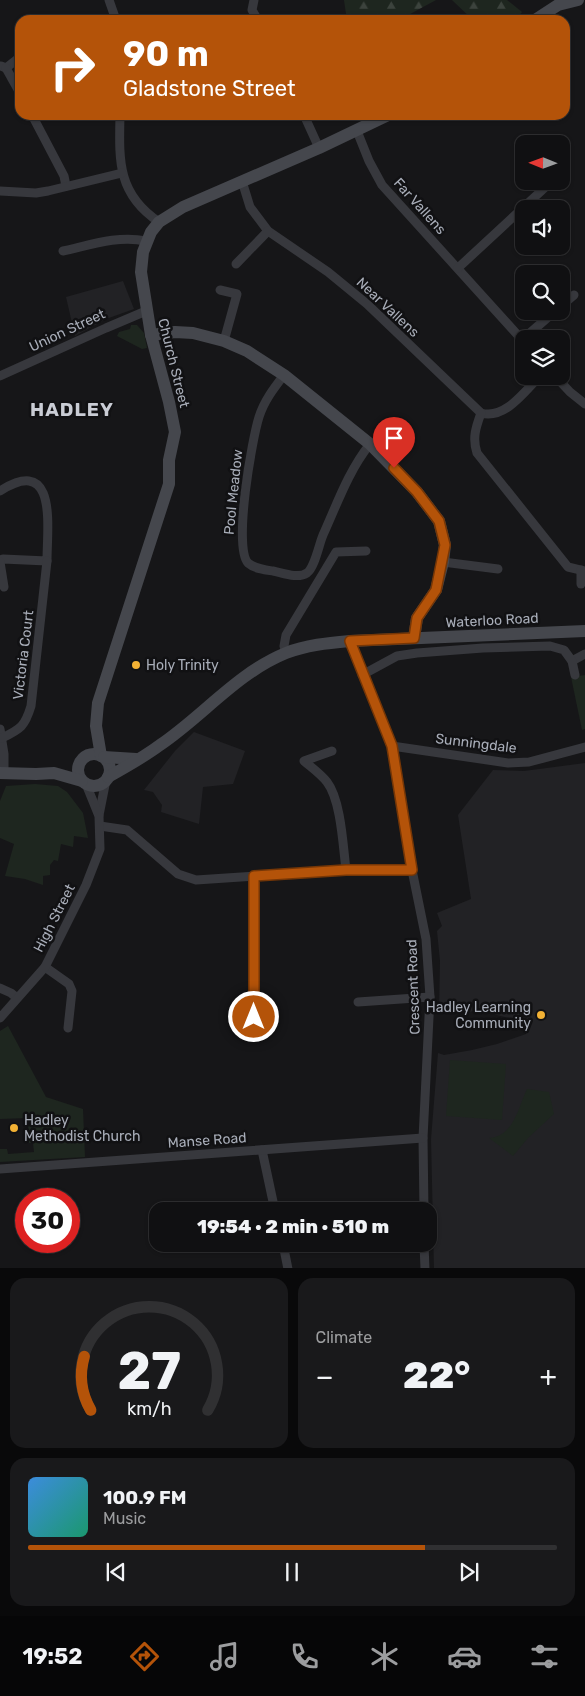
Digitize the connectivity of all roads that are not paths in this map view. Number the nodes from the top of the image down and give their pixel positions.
1 (109, 0) edge
2 (254, 0) edge
3 (578, 0) edge
4 (114, 15) edge
5 (255, 15) edge
6 (543, 15) edge
7 (15, 60) edge
8 (3, 67) edge
9 (15, 85) edge
10 (35, 120) edge
11 (120, 120) edge
12 (306, 120) edge
13 (378, 120) edge
14 (357, 131) junction
15 (319, 148) junction
16 (122, 173) junction
17 (242, 181) junction
18 (66, 186) junction
19 (542, 190) edge
20 (0, 191) edge
21 (159, 222) junction
22 (268, 230) junction
23 (146, 242) junction
24 (63, 251) dead end
25 (236, 264) dead end
26 (458, 268) junction
27 (220, 290) dead end
28 (574, 295) dead end
29 (570, 298) edge
30 (146, 311) junction
31 (545, 320) edge
32 (535, 330) edge
33 (515, 332) edge
34 (151, 335) junction
35 (224, 341) junction
36 (284, 375) junction
37 (0, 376) edge
38 (531, 385) edge
39 (563, 385) edge
40 (585, 404) edge
41 (481, 413) junction
42 (370, 444) junction
43 (0, 491) edge
44 (366, 551) dead end
45 (0, 561) edge
46 (47, 561) junction
47 (443, 562) junction
48 (498, 570) dead end
49 (583, 570) edge
50 (580, 584) dead end
51 (4, 587) dead end
52 (585, 630) edge
53 (414, 638) junction
54 (350, 641) junction
55 (286, 653) junction
56 (585, 654) edge
57 (572, 661) junction
58 (575, 675) dead end
59 (362, 676) junction
60 (1, 733) edge
61 (392, 746) junction
62 (585, 747) edge
63 (332, 751) dead end
64 (102, 756) junction
65 (136, 760) junction
66 (79, 762) junction
67 (2, 773) edge
68 (54, 773) junction
69 (107, 779) junction
70 (84, 782) junction
71 (99, 816) junction
72 (100, 826) junction
73 (346, 870) junction
74 (412, 870) junction
75 (254, 876) junction
76 (45, 968) junction
77 (0, 988) edge
78 (430, 997) junction
79 (18, 998) junction
80 (358, 1002) dead end
81 (254, 1017) dead end
82 (0, 1018) edge
83 (68, 1028) dead end
84 (421, 1137) junction
85 (262, 1150) junction
86 (0, 1169) edge
87 (274, 1202) edge
88 (424, 1202) edge
89 (284, 1252) edge
90 (424, 1252) edge
91 (288, 1268) edge
92 (425, 1268) edge

1 - 4 street
2 - 5 street
3 - 6 street
7 - 8 street
8 - 9 street
10 - 18 street
11 - 16 street
12 - 15 street
13 - 14 street, Church Street
14 - 15 street, Church Street
14 - 26 street, Far Vallens
15 - 17 street, Church Street
16 - 18 street
16 - 21 street
17 - 21 street, Church Street
17 - 22 street, Near Vallens
18 - 20 street
19 - 26 street
21 - 23 street, Church Street
22 - 25 street
22 - 41 street, Near Vallens
23 - 24 street
23 - 30 street, Church Street
26 - 33 street, Far Vallens
27 - 35 street
28 - 29 street
30 - 34 street, Church Street
30 - 37 street, Union Street
31 - 32 street, Far Vallens
34 - 35 street
34 - 64 street, Church Street
35 - 36 street
36 - 42 street
36 - 42 street, Pool Meadow
38 - 41 street
39 - 40 street
41 - 49 street
42 - 47 street
43 - 46 street, Victoria Court
44 - 55 street
45 - 46 street
45 - 51 street
46 - 60 street, Victoria Court
47 - 48 street
47 - 53 street
49 - 50 street
52 - 53 street, Waterloo Road
53 - 54 street, Waterloo Road
54 - 55 street, Waterloo Road
54 - 59 street, Crescent Road
55 - 65 street, Waterloo Road
56 - 57 street
57 - 58 street
57 - 59 street
59 - 61 street, Crescent Road
60 - 67 street
61 - 62 street, Sunningdale
61 - 74 street, Crescent Road
63 - 73 street
64 - 65 street
64 - 66 street
64 - 69 street
65 - 69 street, Waterloo Road
66 - 68 street
66 - 70 street
67 - 68 street
68 - 70 street
69 - 70 street
69 - 71 street, High Street
70 - 71 street, High Street
71 - 72 street, High Street
72 - 75 street
72 - 76 street, High Street
73 - 74 street
73 - 75 street
74 - 78 street, Crescent Road
75 - 81 street
76 - 79 street, High Street
76 - 83 street
77 - 79 street
78 - 80 street
78 - 84 street, Crescent Road
79 - 82 street, High Street
84 - 85 street, Manse Road
84 - 88 street, Crescent Road
85 - 86 street, Manse Road
85 - 87 street
89 - 91 street
90 - 92 street

